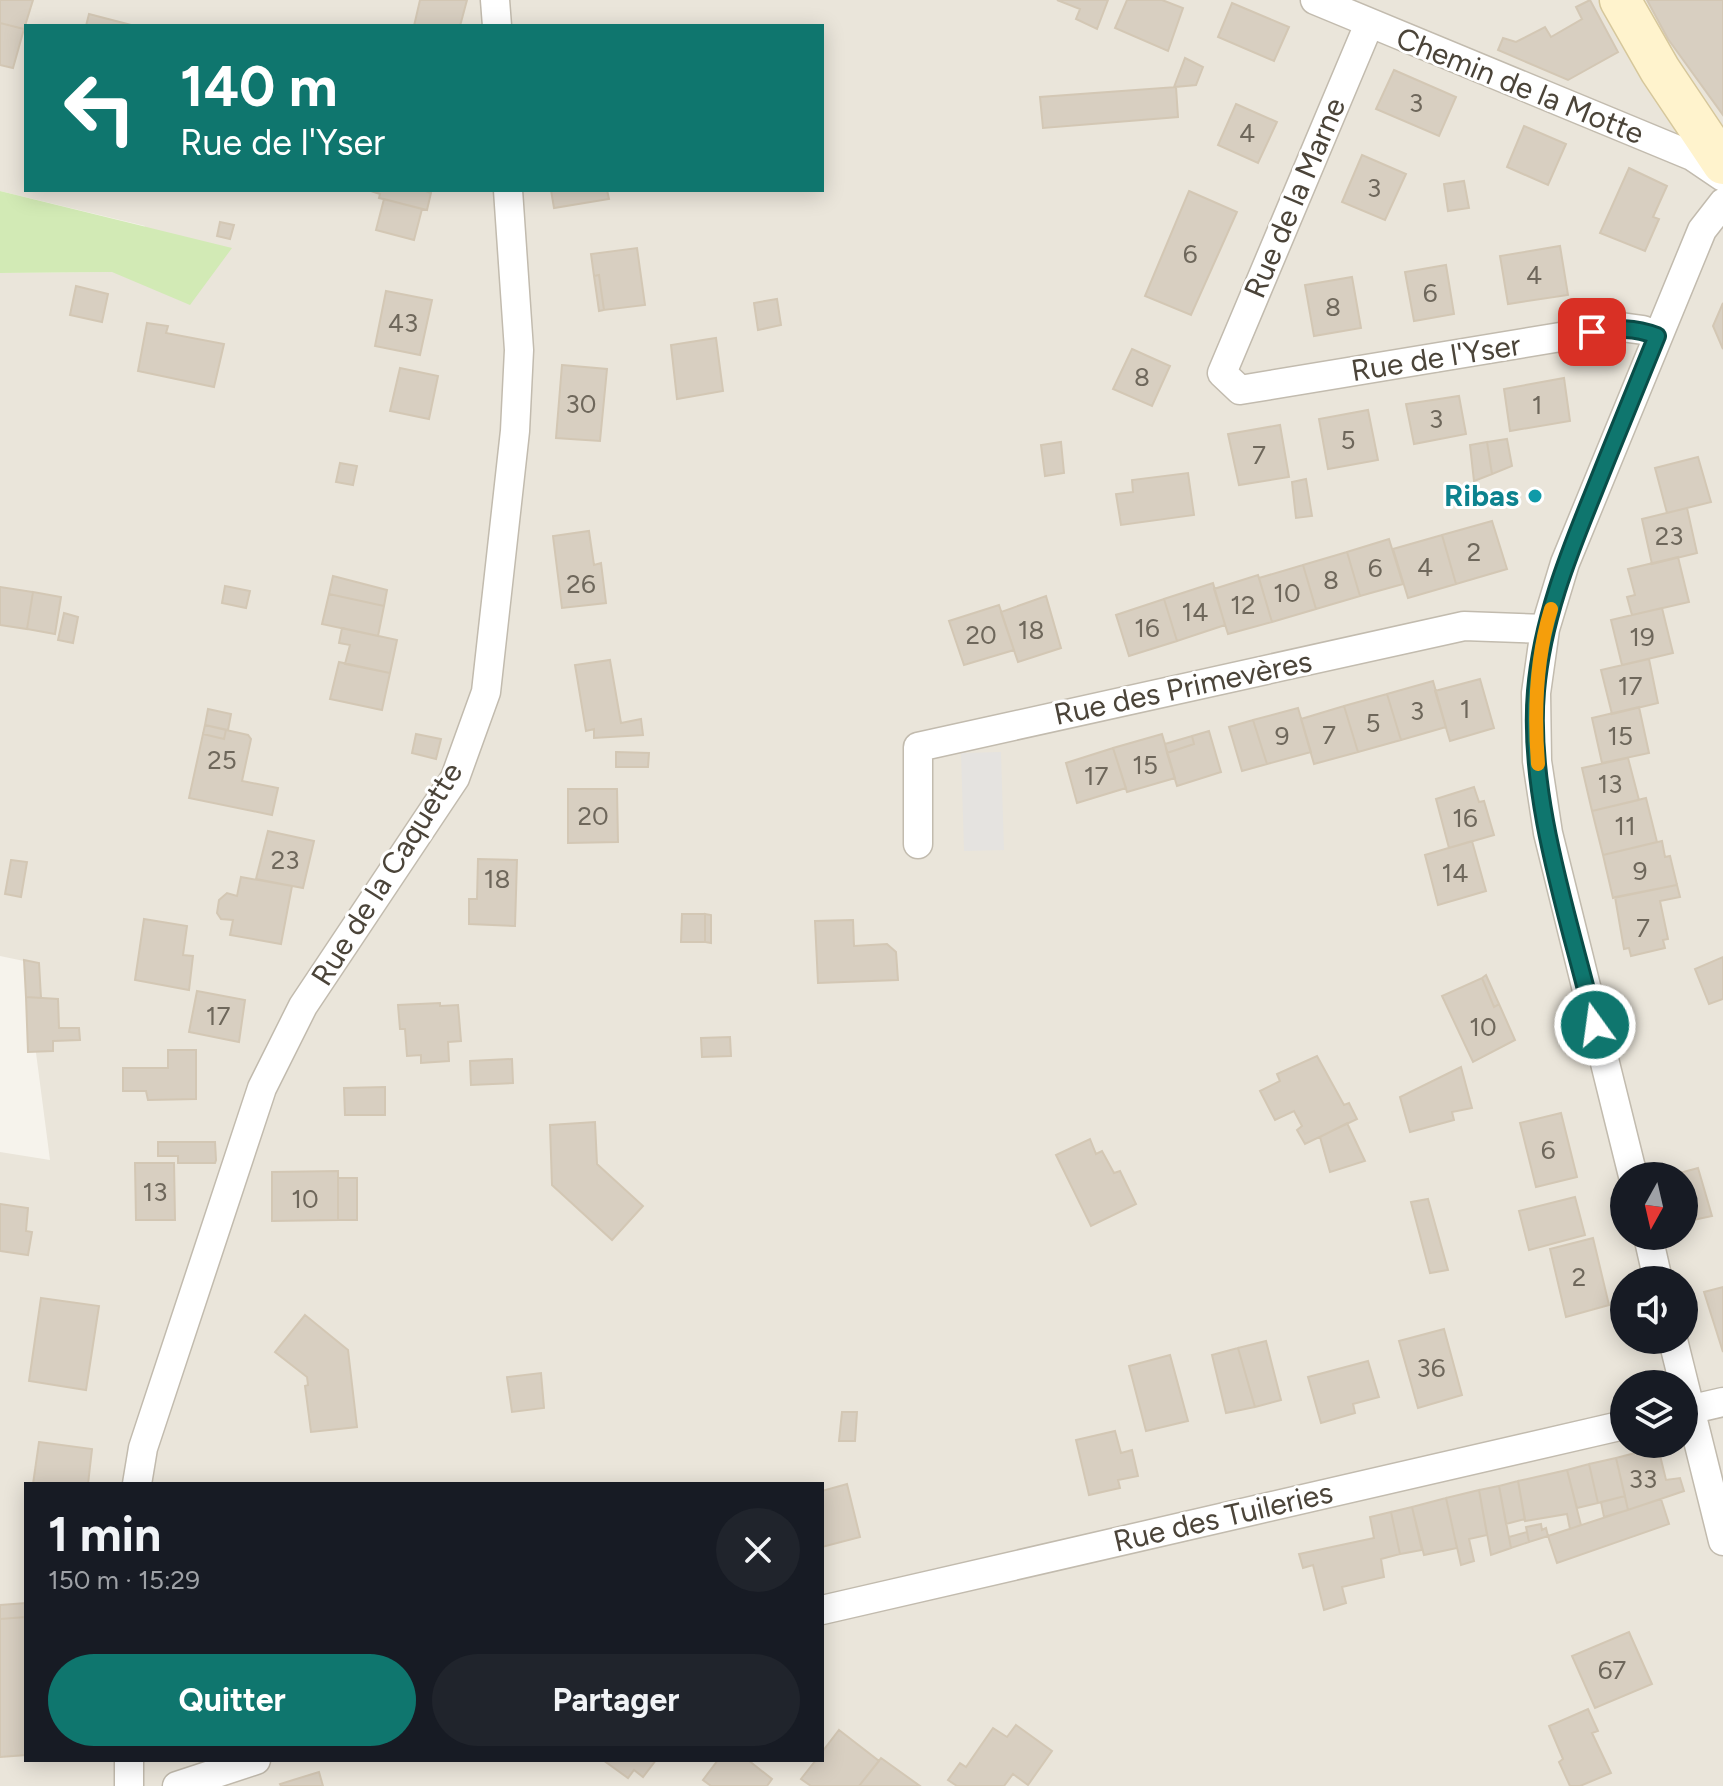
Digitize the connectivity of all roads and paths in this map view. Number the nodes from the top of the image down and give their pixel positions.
1 (495, 0) edge
2 (1315, 0) edge
3 (1620, 0) edge
4 (497, 24) edge
5 (1369, 24) junction
6 (1723, 164) edge
7 (1723, 177) edge
8 (508, 192) edge
9 (1723, 203) edge
10 (1657, 336) junction
11 (1222, 373) joint
12 (1545, 629) junction
13 (918, 844) dead end
14 (1630, 1162) edge
15 (1723, 1402) edge
16 (1698, 1408) edge
17 (1610, 1428) edge
18 (1698, 1451) edge
19 (137, 1482) edge
20 (1723, 1541) edge
21 (824, 1610) edge
22 (129, 1762) edge
23 (250, 1762) edge
24 (129, 1786) edge
25 (177, 1786) edge

1 - 4 street
2 - 5 street, Chemin de la Motte
3 - 6 main road
5 - 7 street, Chemin de la Motte
5 - 11 street, Rue de la Marne
8 - 19 street, Rue de la Caquette
9 - 10 street
10 - 11 street, Rue de l'Yser
10 - 12 street
12 - 13 street, Rue des Primevères
12 - 14 street
15 - 16 street
17 - 21 street, Rue des Tuileries
18 - 20 street
22 - 24 street
23 - 25 street

